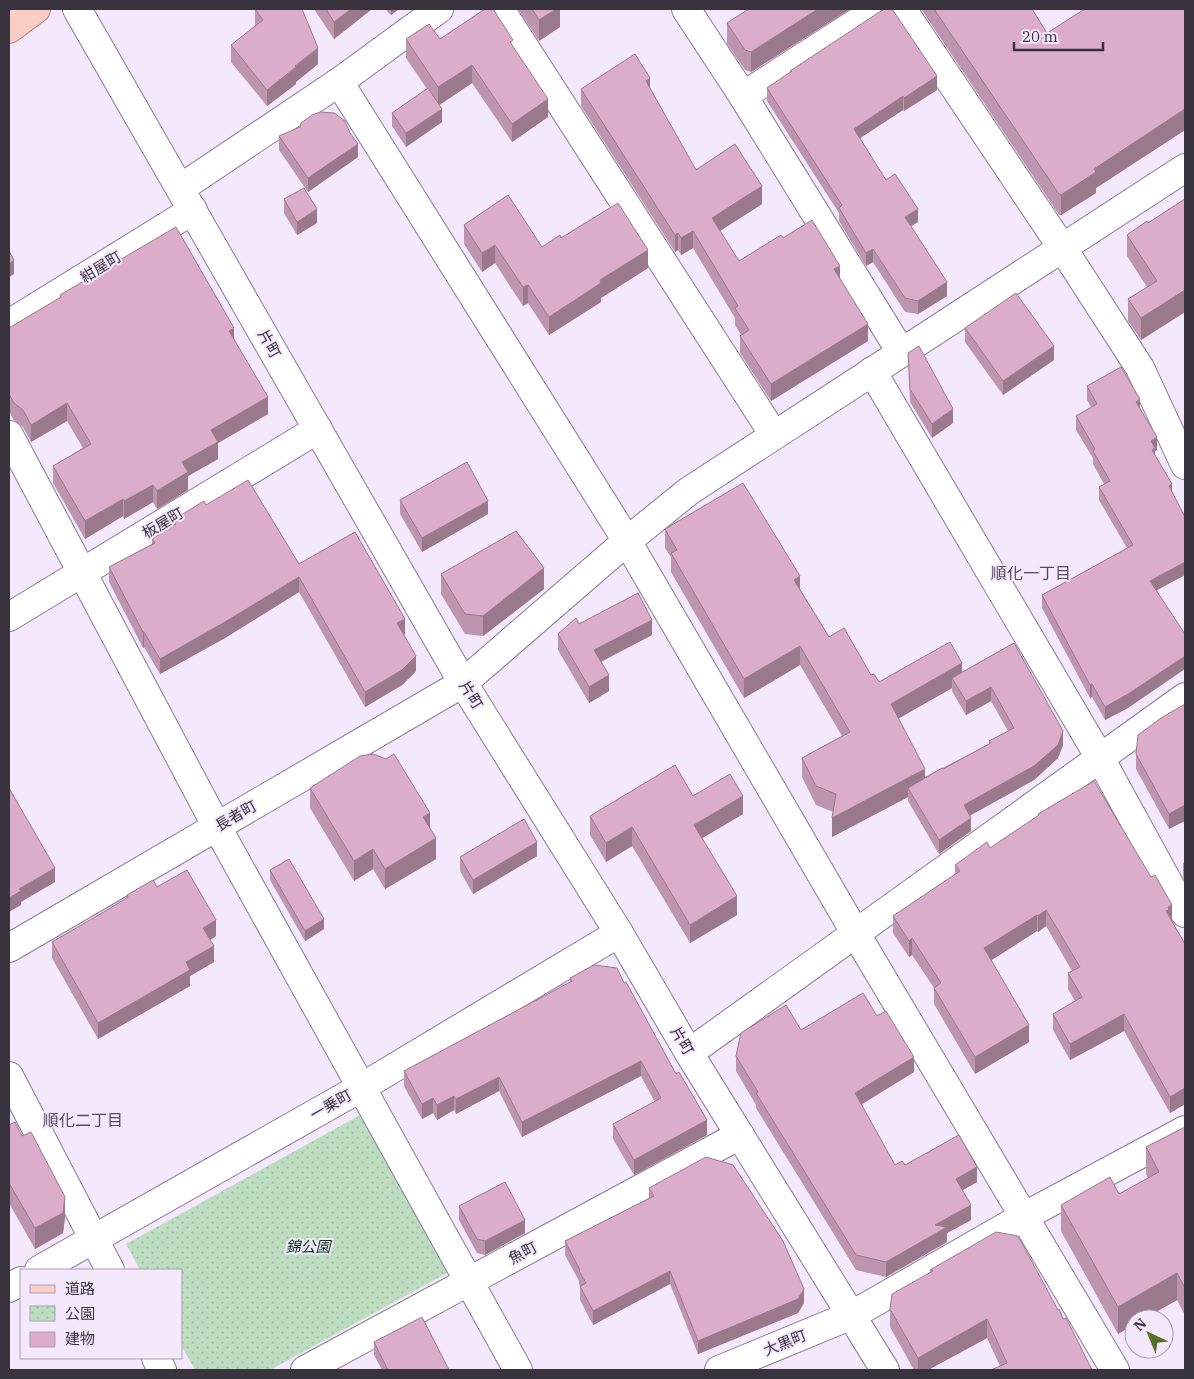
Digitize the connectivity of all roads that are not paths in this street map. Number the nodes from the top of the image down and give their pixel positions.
1 (36, 9) edge
2 (77, 9) edge
3 (439, 9) edge
4 (500, 9) edge
5 (686, 9) edge
6 (878, 9) edge
7 (902, 9) edge
8 (9, 29) edge
9 (339, 82) junction
10 (743, 96) junction
11 (1185, 168) edge
12 (187, 199) junction
13 (1063, 249) junction
14 (9, 324) edge
15 (901, 352) junction
16 (872, 371) junction
17 (318, 429) junction
18 (9, 435) edge
19 (774, 435) junction
20 (1185, 465) edge
21 (627, 541) junction
22 (83, 572) junction
23 (9, 617) edge
24 (463, 683) junction
25 (1185, 697) edge
26 (1100, 758) junction
27 (217, 827) junction
28 (1185, 913) edge
29 (619, 933) junction
30 (856, 934) junction
31 (9, 948) edge
32 (688, 1053) junction
33 (9, 1076) edge
34 (362, 1087) junction
35 (1185, 1130) edge
36 (740, 1135) junction
37 (1023, 1217) junction
38 (94, 1239) junction
39 (41, 1269) edge
40 (109, 1269) edge
41 (20, 1282) edge
42 (469, 1282) junction
43 (9, 1288) edge
44 (852, 1315) junction
45 (305, 1370) edge
46 (518, 1370) edge
47 (719, 1370) edge
48 (885, 1370) edge
49 (1114, 1370) edge

1 - 8 main road
2 - 12 street, 片町
3 - 9 street, 紺屋町
4 - 19 street
5 - 10 street
6 - 10 street
7 - 13 street
9 - 12 street, 紺屋町
9 - 21 street
10 - 15 street
11 - 13 street, 長者町
12 - 14 street, 紺屋町
12 - 17 street, 片町
13 - 15 street, 長者町
13 - 20 street
15 - 16 street, 長者町
16 - 19 street, 長者町
16 - 26 street
17 - 22 street, 板屋町
17 - 24 street, 片町
18 - 22 street
19 - 21 street, 長者町
21 - 24 street, 長者町
21 - 30 street
22 - 23 street, 板屋町
22 - 27 street
24 - 27 street, 長者町
24 - 29 street, 片町
25 - 26 street
26 - 28 street
26 - 30 street
27 - 31 street, 長者町
27 - 34 street
29 - 32 street, 片町
29 - 34 street, 一乗町
30 - 32 street
30 - 37 street
32 - 36 street, 片町
33 - 38 street
34 - 38 street, 一乗町
34 - 42 street
35 - 37 street, 大黒町
36 - 42 street, 魚町
36 - 44 street, 片町
37 - 44 street, 大黒町
37 - 49 street
38 - 39 street, 一乗町
38 - 40 street
41 - 43 street
42 - 45 street, 魚町
42 - 46 street
44 - 47 street, 大黒町
44 - 48 street, 片町

